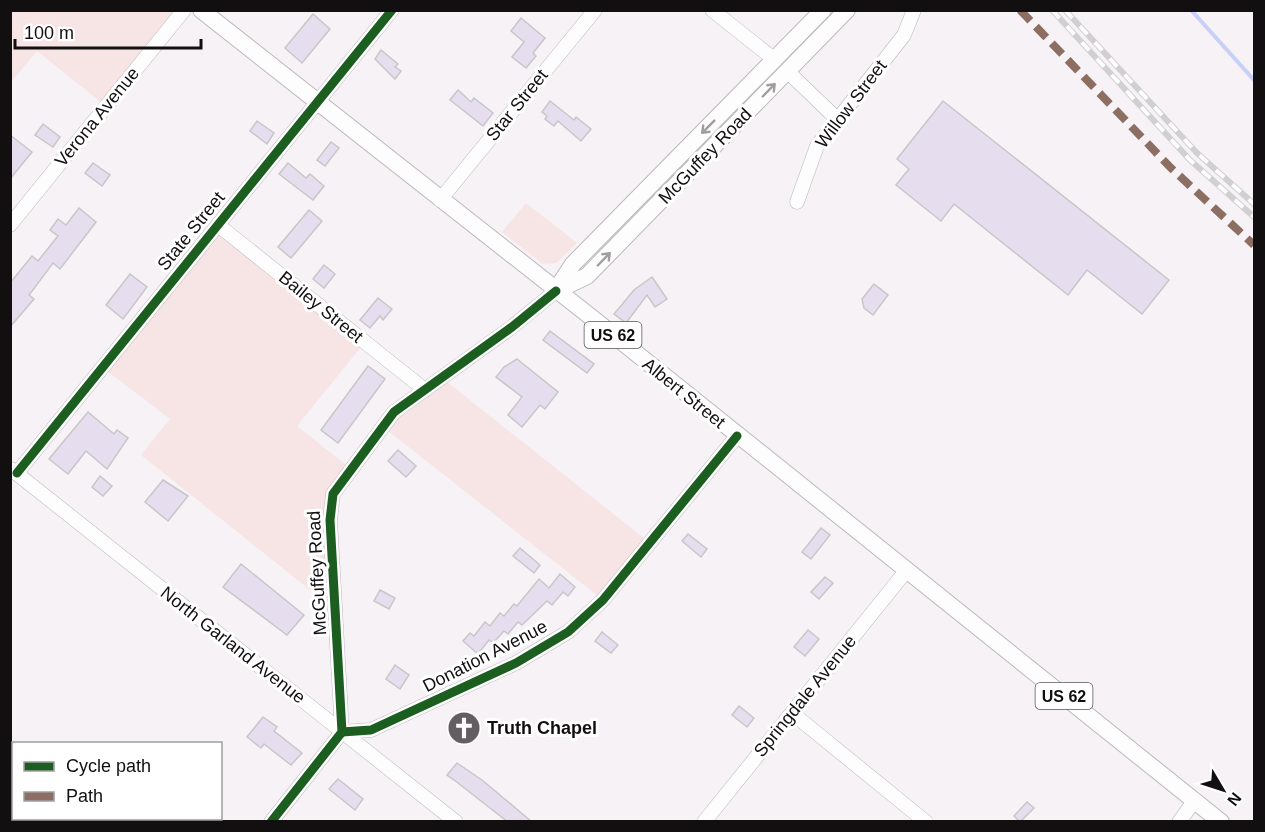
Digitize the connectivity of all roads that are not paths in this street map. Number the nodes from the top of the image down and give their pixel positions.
1 (184, 10) edge
2 (201, 10) edge
3 (392, 10) edge
4 (595, 10) edge
5 (712, 10) edge
6 (823, 10) edge
7 (847, 10) edge
8 (914, 10) edge
9 (781, 66) junction
10 (317, 103) junction
11 (837, 119) junction
12 (440, 200) junction
13 (797, 202) dead end
14 (10, 225) edge
15 (218, 225) junction
16 (556, 291) junction
17 (425, 390) junction
18 (737, 436) junction
19 (14, 471) edge
20 (906, 571) junction
21 (792, 714) junction
22 (342, 732) junction
23 (1195, 801) junction
24 (271, 822) edge
25 (456, 822) edge
26 (704, 822) edge
27 (926, 822) edge
28 (1179, 822) edge
29 (1221, 822) edge

1 - 14 street, Verona Avenue
2 - 10 main road, Albert Street / US 62
3 - 10 street, State Street
4 - 12 street, Star Street
5 - 9 street
6 - 9 main road, McGuffey Road
7 - 9 main road, McGuffey Road
8 - 11 street, Willow Street
9 - 11 street
9 - 16 main road, McGuffey Road
10 - 12 main road, Albert Street / US 62
10 - 15 street, State Street
11 - 13 street, Willow Street
12 - 16 main road, Albert Street / US 62
15 - 17 street, Bailey Street
15 - 19 street, State Street
16 - 17 street, McGuffey Road
16 - 18 main road, Albert Street / US 62
17 - 22 street, McGuffey Road
18 - 20 main road, Albert Street / US 62
18 - 22 street, Donation Avenue
19 - 22 street, North Garland Avenue
20 - 21 street, Springdale Avenue
20 - 23 main road, Albert Street / US 62
21 - 26 street, Springdale Avenue
21 - 27 street
22 - 24 street
22 - 25 street, North Garland Avenue
23 - 28 street
23 - 29 main road, Albert Street / US 62

